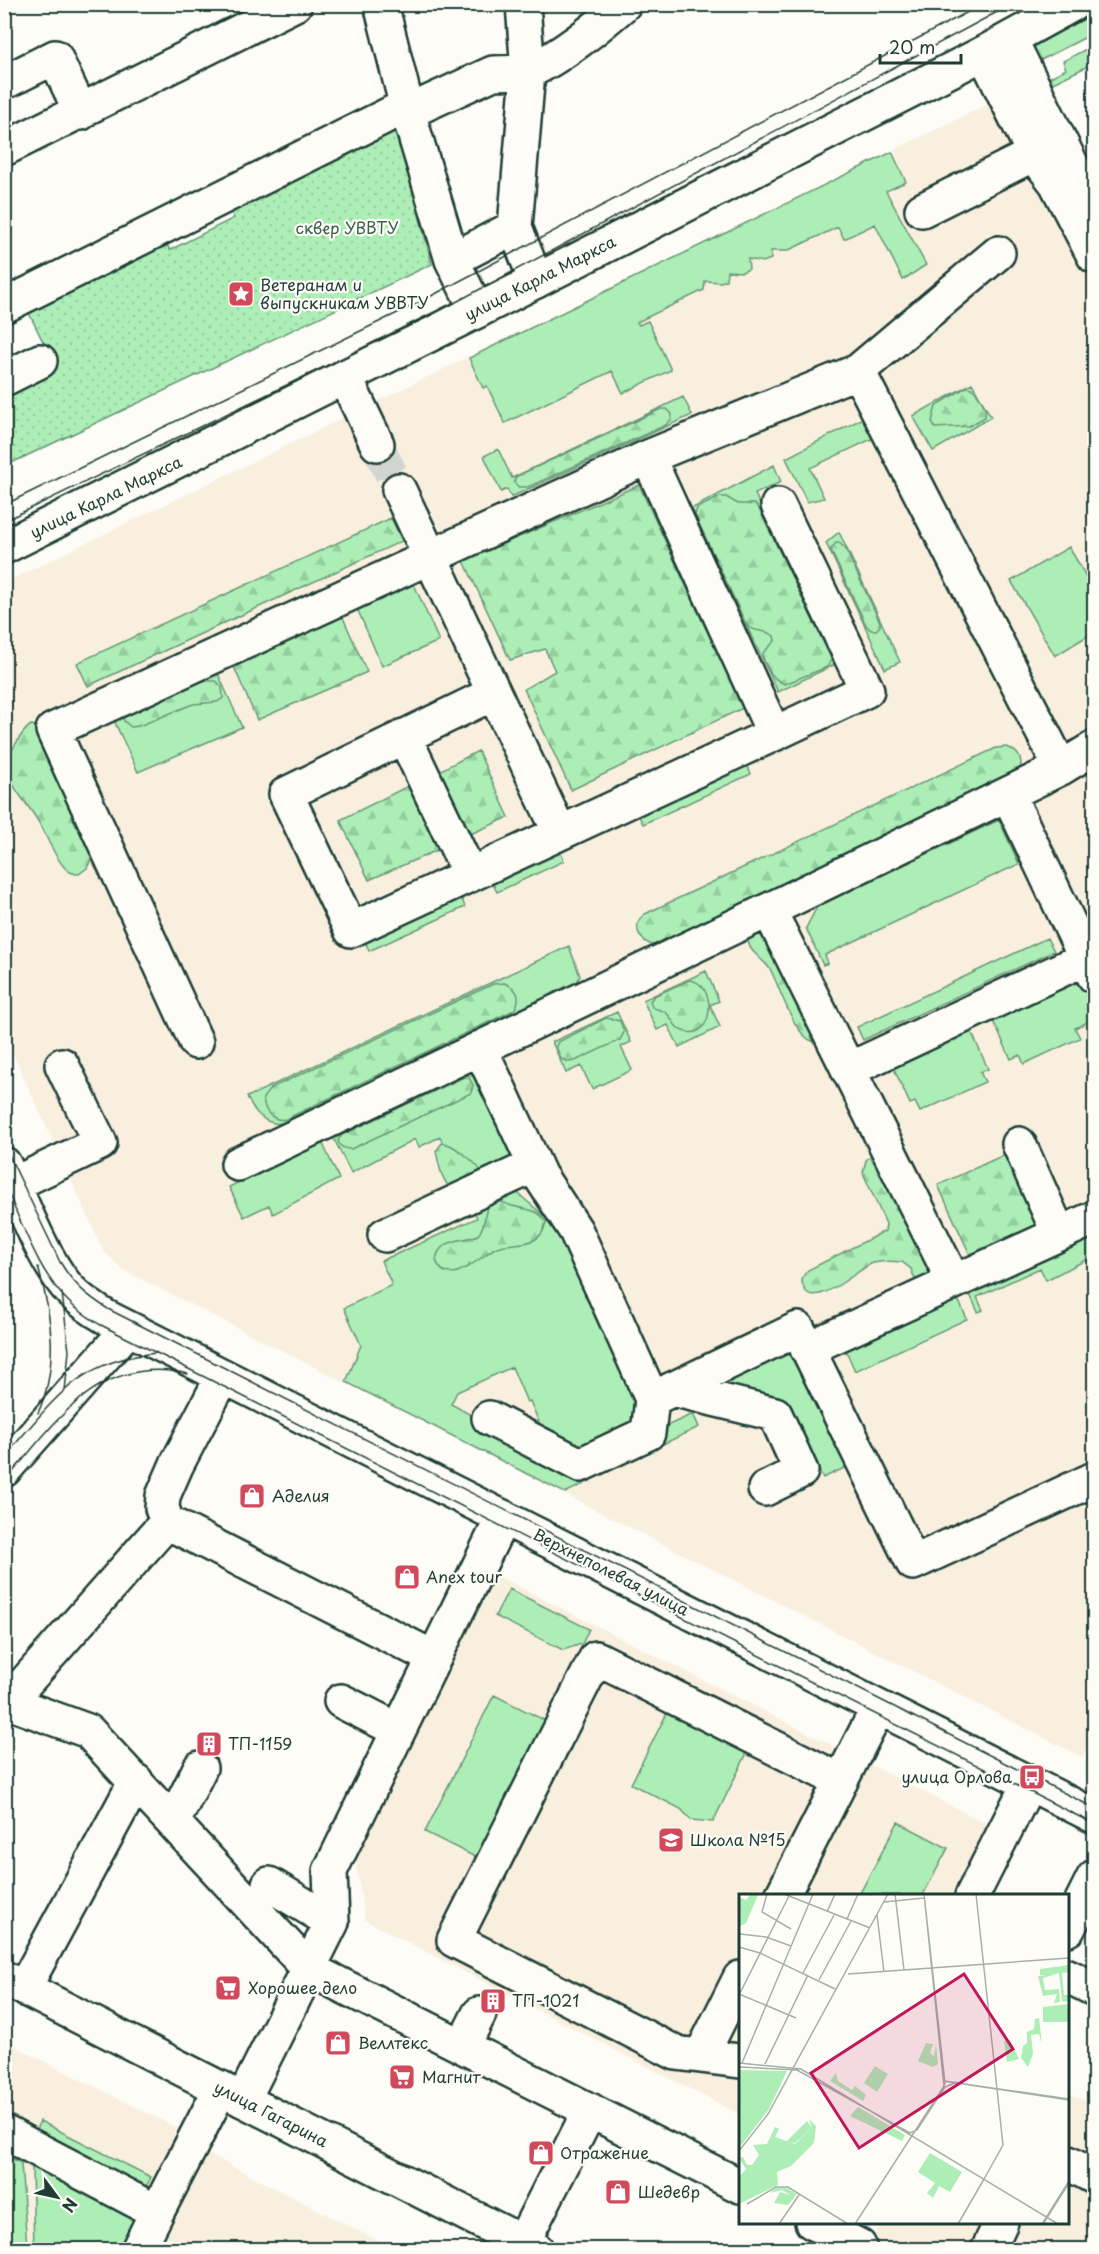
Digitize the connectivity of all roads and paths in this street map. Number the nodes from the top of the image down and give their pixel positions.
1 (295, 4) edge
2 (381, 4) edge
3 (523, 4) edge
4 (624, 4) edge
5 (1073, 4) edge
6 (997, 46) junction
7 (528, 72) junction
8 (9, 80) dead end
9 (407, 109) junction
10 (81, 113) junction
11 (4, 149) edge
12 (1034, 154) junction
13 (1095, 188) edge
14 (922, 210) dead end
15 (515, 227) junction
16 (998, 253) dead end
17 (1095, 255) edge
18 (452, 260) junction
19 (536, 281) junction
20 (4, 306) edge
21 (477, 311) junction
22 (40, 361) dead end
23 (858, 370) junction
24 (345, 377) junction
25 (4, 379) edge
26 (377, 444) tunnel mouth
27 (648, 457) junction
28 (399, 490) tunnel mouth
29 (778, 504) dead end
30 (4, 547) edge
31 (430, 556) junction
32 (494, 693) junction
33 (774, 734) junction
34 (404, 736) junction
35 (1095, 748) edge
36 (1061, 768) junction
37 (1008, 794) junction
38 (560, 833) junction
39 (470, 875) junction
40 (769, 910) junction
41 (1090, 967) edge
42 (196, 1042) dead end
43 (480, 1048) junction
44 (62, 1065) dead end
45 (848, 1070) junction
46 (1019, 1144) dead end
47 (238, 1164) dead end
48 (535, 1165) junction
49 (9, 1174) edge
50 (1095, 1218) edge
51 (385, 1234) dead end
52 (1059, 1234) junction
53 (954, 1282) junction
54 (128, 1329) junction
55 (807, 1349) junction
56 (223, 1376) junction
57 (662, 1394) junction
58 (489, 1418) dead end
59 (4, 1470) edge
60 (1095, 1479) edge
61 (765, 1489) dead end
62 (503, 1517) junction
63 (167, 1522) junction
64 (434, 1658) junction
65 (341, 1701) dead end
66 (878, 1707) junction
67 (398, 1730) junction
68 (200, 1768) dead end
69 (136, 1781) junction
70 (841, 1781) junction
71 (1029, 1783) junction
72 (1095, 1815) edge
73 (173, 1822) junction
74 (1095, 1877) edge
75 (269, 1884) dead end
76 (783, 1894) edge
77 (973, 1894) edge
78 (332, 1922) junction
79 (1069, 1927) edge
80 (309, 1969) junction
81 (1069, 1976) edge
82 (739, 1982) edge
83 (14, 1983) edge
84 (1095, 1989) edge
85 (479, 2014) dead end
86 (463, 2046) junction
87 (701, 2056) junction
88 (739, 2061) edge
89 (232, 2094) junction
90 (590, 2110) junction
91 (4, 2132) edge
92 (1069, 2164) edge
93 (1095, 2177) edge
94 (739, 2185) edge
95 (157, 2212) junction
96 (814, 2224) edge
97 (1001, 2224) edge
98 (530, 2246) edge
99 (138, 2250) edge
100 (858, 2250) edge
101 (988, 2250) edge

1 - 10 main road
2 - 9 main road
3 - 7 main road
4 - 7 main road
5 - 6 main road, улица Карла Маркса
6 - 12 main road
6 - 13 main road
6 - 19 main road, улица Карла Маркса
7 - 9 main road
7 - 15 main road
8 - 10 main road
9 - 18 main road
9 - 20 main road
10 - 11 main road
12 - 14 main road
12 - 17 main road
15 - 18 main road
15 - 19 main road
16 - 23 main road
18 - 21 main road
19 - 21 main road, улица Карла Маркса
21 - 24 main road, улица Карла Маркса
22 - 25 main road
23 - 27 main road
23 - 36 main road
24 - 26 main road
24 - 30 main road, улица Карла Маркса
27 - 31 main road
27 - 33 main road
28 - 31 main road
29 - 33 main road
31 - 32 main road
31 - 42 main road
32 - 34 main road
32 - 38 main road
33 - 38 main road
34 - 39 main road
34 - 39 main road
35 - 36 main road
36 - 37 main road
37 - 40 main road
37 - 41 main road
38 - 39 main road
40 - 43 main road
40 - 45 main road
41 - 45 main road
43 - 47 main road
43 - 48 main road
44 - 49 main road
45 - 53 main road
46 - 52 main road
48 - 51 main road
48 - 57 main road
49 - 54 main road, Верхнеполевая улица
50 - 52 main road
52 - 53 main road
53 - 55 main road
54 - 56 main road, Верхнеполевая улица
54 - 59 main road
55 - 57 main road
55 - 60 main road
56 - 62 main road, Верхнеполевая улица
56 - 63 main road
57 - 58 main road
57 - 61 main road
62 - 64 main road
62 - 66 main road, Верхнеполевая улица
63 - 64 main road
63 - 69 main road
64 - 67 main road
65 - 67 main road
66 - 70 main road
66 - 71 main road, Верхнеполевая улица
67 - 78 main road
68 - 73 main road
69 - 73 main road
69 - 83 main road
70 - 76 main road
70 - 87 main road
71 - 72 main road, Верхнеполевая улица
71 - 77 main road
73 - 80 main road
74 - 79 main road
75 - 78 main road
78 - 80 main road
80 - 86 main road
80 - 89 main road
81 - 84 main road
82 - 87 main road
83 - 89 main road, улица Гагарина
85 - 86 main road
86 - 90 main road
87 - 88 main road
89 - 95 main road
89 - 98 main road, улица Гагарина
90 - 94 main road
90 - 98 main road
91 - 95 main road
92 - 93 main road
95 - 99 main road
96 - 100 main road
97 - 101 main road

